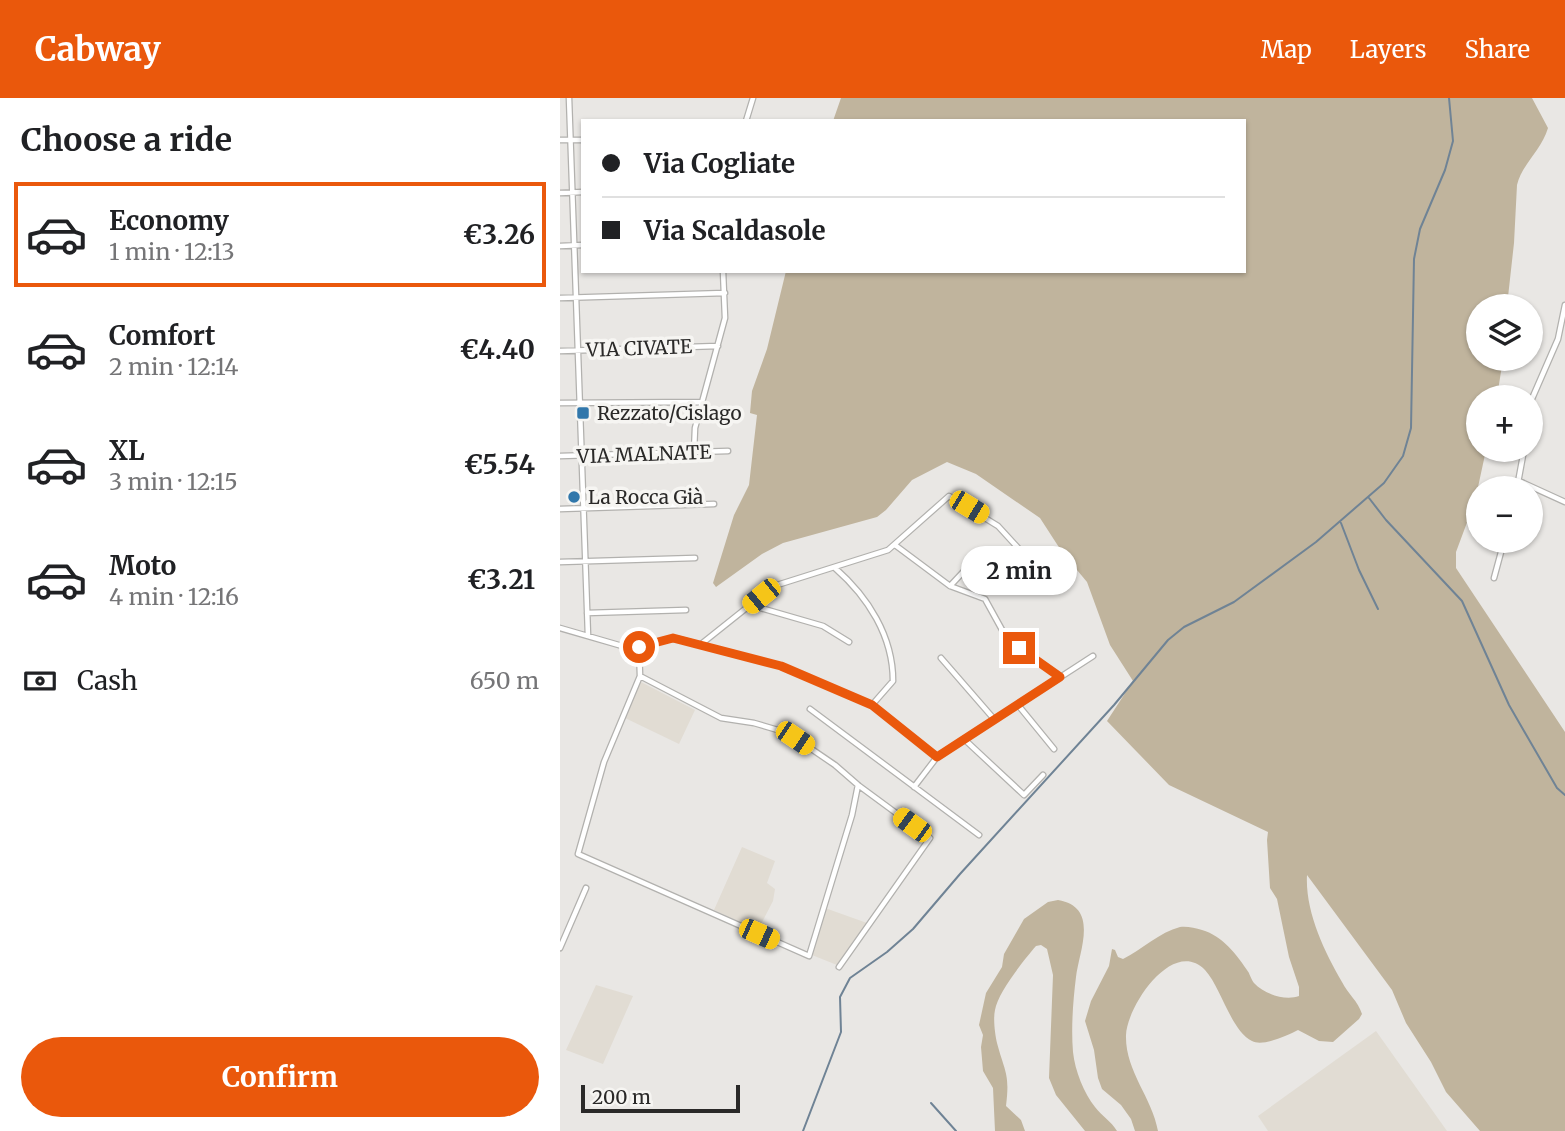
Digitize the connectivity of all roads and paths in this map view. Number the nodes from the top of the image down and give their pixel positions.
1 (569, 98) edge
2 (753, 98) edge
3 (747, 119) edge
4 (560, 140) edge
5 (571, 140) junction
6 (581, 140) edge
7 (581, 192) edge
8 (560, 193) edge
9 (573, 193) junction
10 (581, 245) edge
11 (560, 246) edge
12 (575, 246) junction
13 (723, 273) edge
14 (724, 293) junction
15 (560, 298) edge
16 (576, 298) junction
17 (1565, 305) edge
18 (718, 346) junction
19 (560, 351) edge
20 (578, 351) junction
21 (1538, 385) edge
22 (580, 402) junction
23 (701, 402) junction
24 (560, 403) edge
25 (694, 452) junction
26 (728, 452) dead end
27 (560, 456) edge
28 (582, 456) junction
29 (1543, 492) edge
30 (1565, 502) edge
31 (715, 504) dead end
32 (583, 508) junction
33 (560, 509) edge
34 (895, 545) junction
35 (1020, 550) junction
36 (1501, 553) edge
37 (695, 558) dead end
38 (585, 561) junction
39 (560, 562) edge
40 (835, 567) junction
41 (1494, 578) dead end
42 (1052, 585) dead end
43 (950, 586) junction
44 (750, 605) junction
45 (686, 610) dead end
46 (587, 613) junction
47 (560, 628) edge
48 (588, 636) junction
49 (849, 642) dead end
50 (700, 645) junction
51 (639, 647) junction
52 (1093, 656) dead end
53 (941, 658) dead end
54 (640, 676) junction
55 (1060, 677) junction
56 (872, 705) junction
57 (1018, 705) junction
58 (810, 709) dead end
59 (994, 719) junction
60 (964, 739) junction
61 (1054, 749) dead end
62 (937, 757) junction
63 (1043, 775) dead end
64 (858, 785) junction
65 (914, 787) junction
66 (979, 835) dead end
67 (586, 888) dead end
68 (560, 948) edge
69 (839, 967) dead end

1 - 5 street
2 - 3 street
4 - 5 street
5 - 6 street
5 - 9 street
7 - 9 street
8 - 9 street
9 - 12 street
10 - 12 street
11 - 12 street
12 - 16 street
13 - 14 street
14 - 16 street
14 - 18 street
15 - 16 street
16 - 20 street
17 - 21 street
18 - 20 street, VIA CIVATE
18 - 23 street
19 - 20 street, VIA CIVATE
20 - 22 street
22 - 23 street
22 - 24 street
22 - 28 street
23 - 25 street
25 - 26 street, VIA MALNATE
25 - 28 street, VIA MALNATE
27 - 28 street, VIA MALNATE
28 - 32 street
29 - 30 street
31 - 32 street
32 - 33 street
32 - 38 street
34 - 35 street
34 - 40 street
34 - 43 street
35 - 42 street
35 - 43 street
36 - 41 street
37 - 38 street
38 - 39 street
38 - 46 street
40 - 44 street
40 - 56 street
43 - 55 street
44 - 49 street
44 - 50 street
45 - 46 street
46 - 48 street
47 - 48 street
48 - 51 street
50 - 51 street
50 - 56 street
51 - 54 street
52 - 55 street
53 - 59 street
54 - 64 street
54 - 64 street
55 - 57 street
56 - 62 street
57 - 59 street
57 - 61 street
58 - 65 street
59 - 60 street
60 - 62 street
60 - 63 street
62 - 65 street
64 - 69 street
65 - 66 street
67 - 68 street

